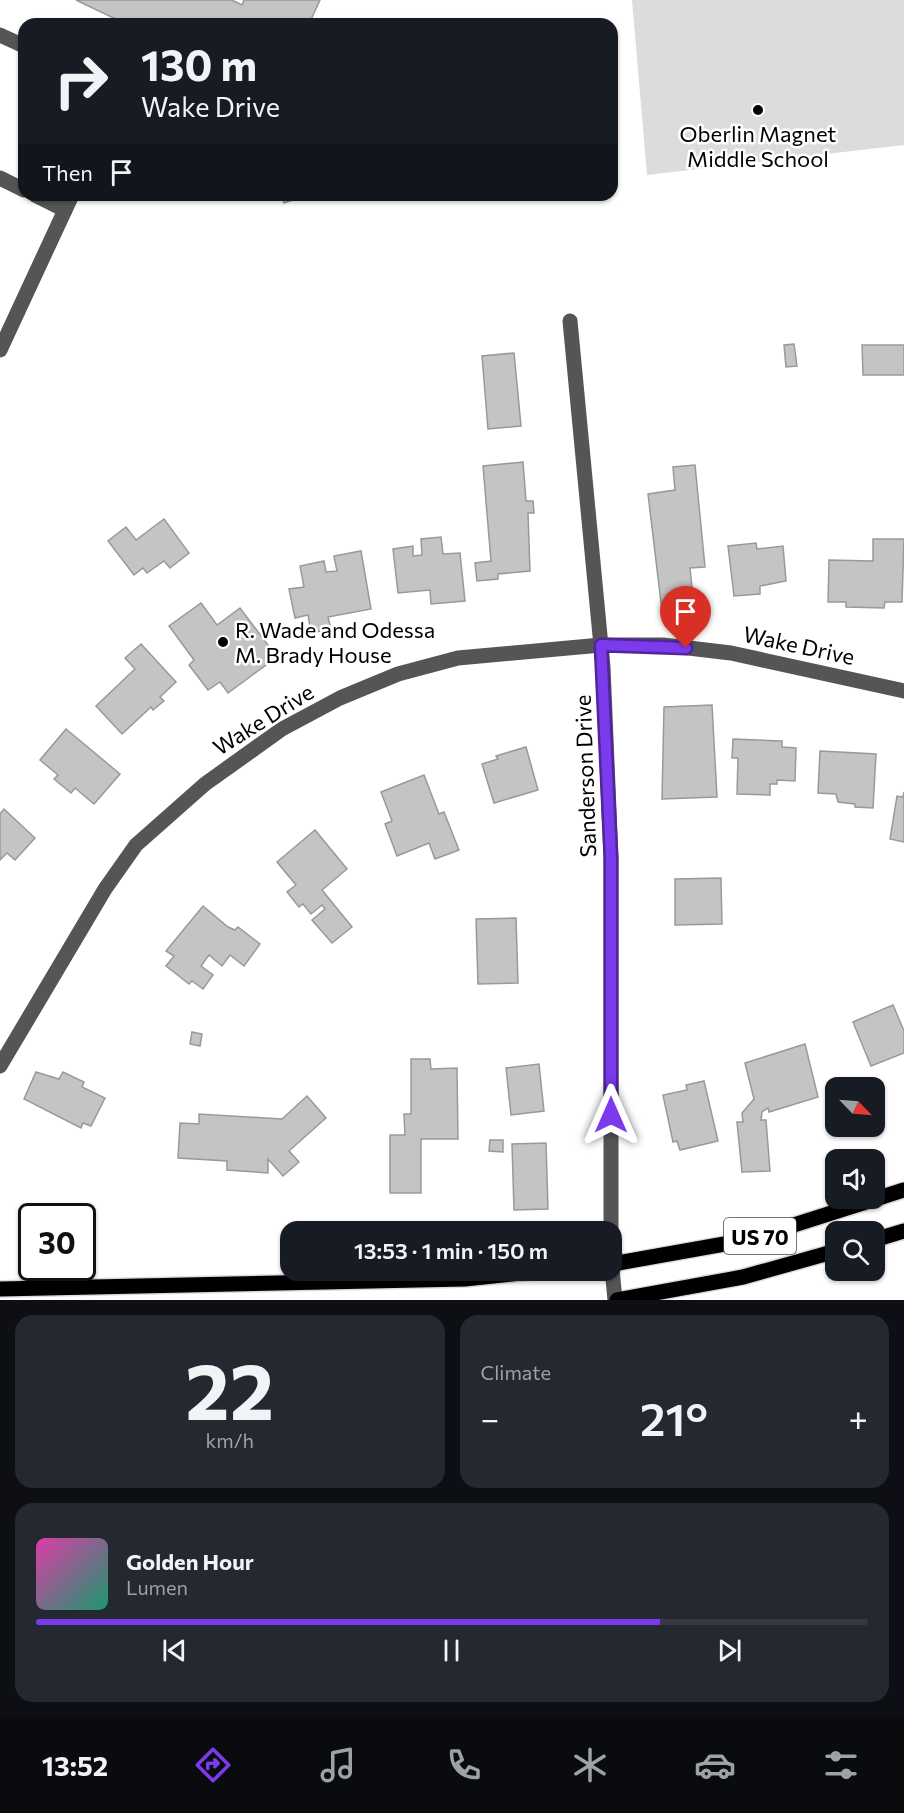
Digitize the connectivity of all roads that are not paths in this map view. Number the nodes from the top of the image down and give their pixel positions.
1 (0, 35) edge
2 (18, 43) edge
3 (0, 178) edge
4 (18, 187) edge
5 (47, 201) edge
6 (69, 201) edge
7 (65, 210) junction
8 (570, 321) dead end
9 (0, 350) edge
10 (601, 645) junction
11 (904, 691) edge
12 (0, 1066) edge
13 (904, 1190) edge
14 (611, 1221) edge
15 (904, 1231) edge
16 (885, 1237) edge
17 (825, 1254) edge
18 (622, 1264) edge
19 (411, 1281) edge
20 (614, 1281) edge
21 (0, 1289) edge
22 (23, 1294) edge
23 (58, 1294) edge
24 (616, 1300) edge

1 - 2 street
3 - 4 street
5 - 7 street
6 - 7 street
7 - 9 street
8 - 10 street, Sanderson Drive
10 - 11 street, Wake Drive
10 - 12 street, Wake Drive
10 - 14 street, Sanderson Drive
13 - 18 main road, US 70
15 - 16 main road
17 - 24 main road, US 70
19 - 23 main road
20 - 24 street
21 - 22 main road
22 - 23 main road

